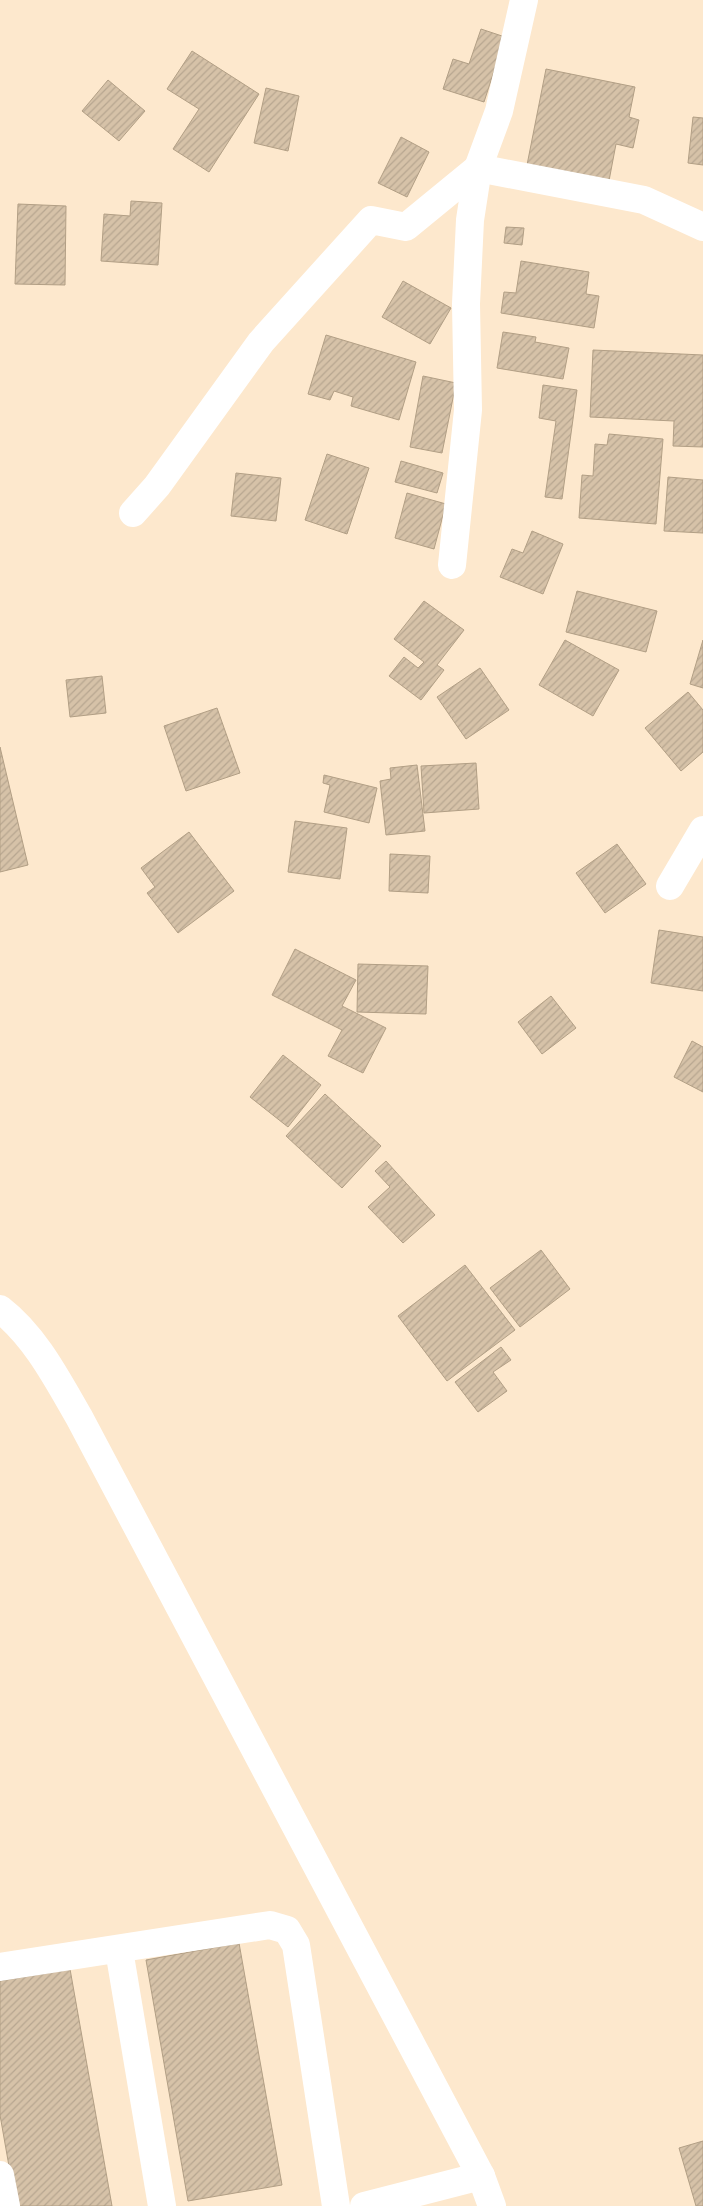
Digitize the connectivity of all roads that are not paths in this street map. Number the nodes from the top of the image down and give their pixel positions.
1 (524, 0) edge
2 (478, 168) junction
3 (703, 227) edge
4 (133, 513) dead end
5 (452, 564) dead end
6 (703, 830) edge
7 (670, 886) dead end
8 (0, 1309) edge
9 (119, 1950) junction
10 (0, 1967) edge
11 (0, 2174) edge
12 (482, 2176) junction
13 (6, 2206) edge
14 (162, 2206) edge
15 (336, 2206) edge
16 (364, 2206) edge
17 (492, 2206) edge

1 - 2 street
2 - 3 street
2 - 4 street
2 - 5 street
6 - 7 street
8 - 12 street
9 - 10 street
9 - 14 street
9 - 15 street
11 - 13 street
12 - 16 street
12 - 17 street

